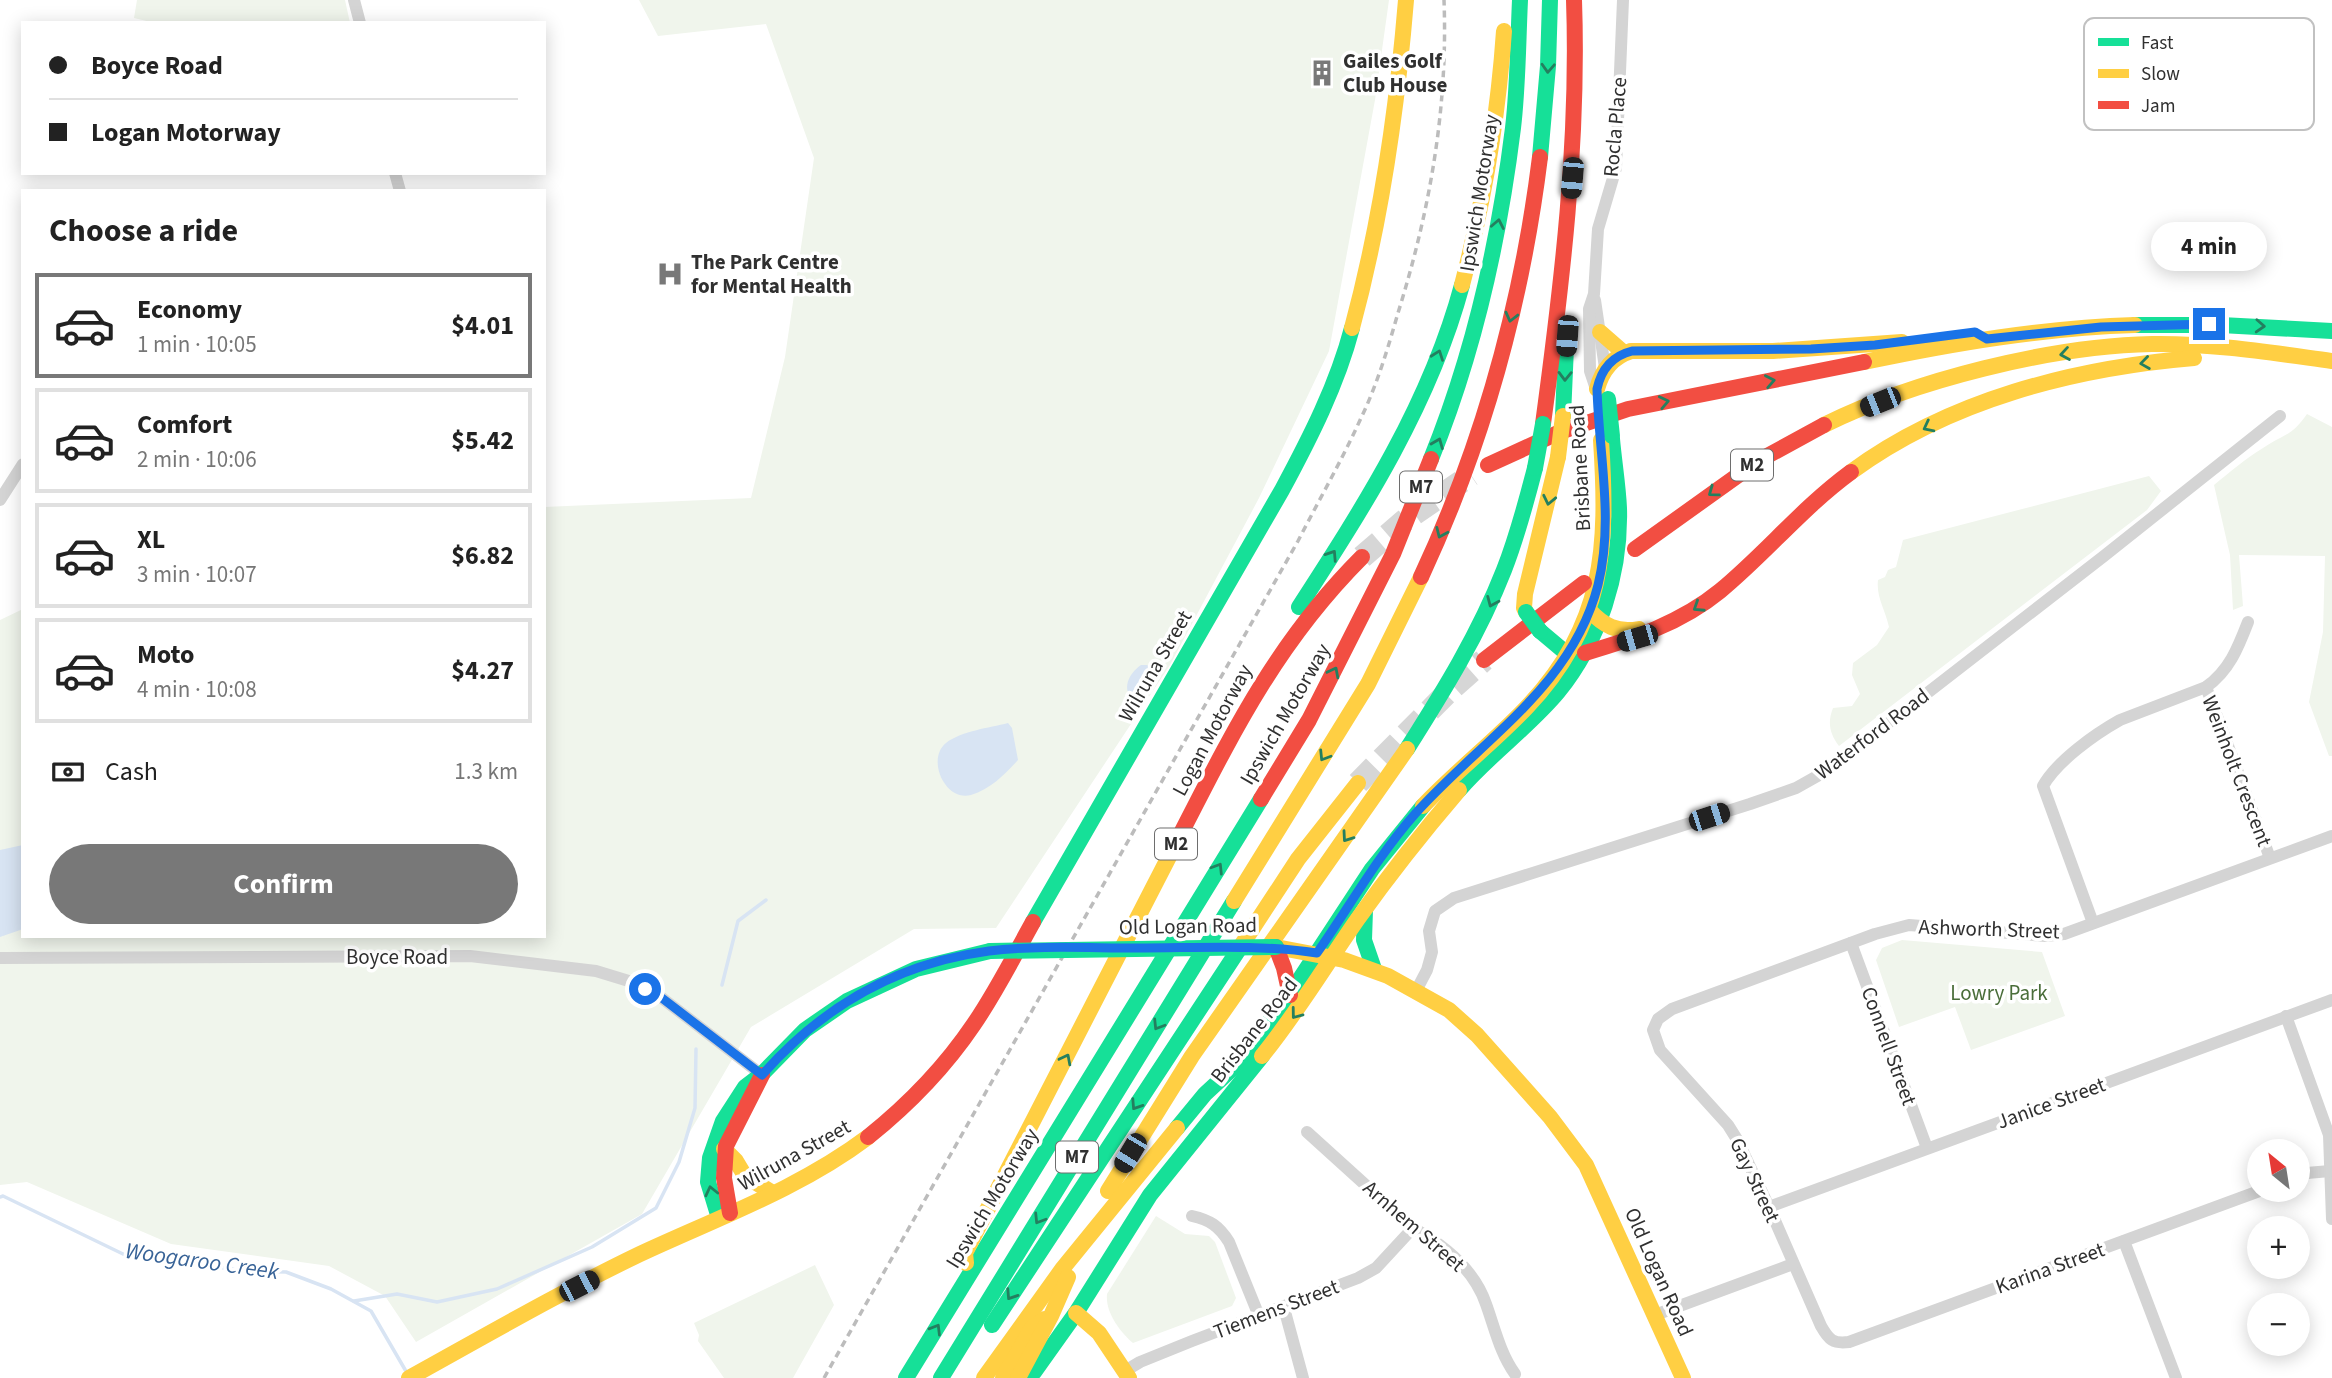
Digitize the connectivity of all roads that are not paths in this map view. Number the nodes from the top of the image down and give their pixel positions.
1 (355, 0) edge
2 (1406, 0) edge
3 (1505, 0) edge
4 (1520, 0) edge
5 (1550, 0) edge
6 (1574, 0) edge
7 (1623, 0) edge
8 (360, 21) edge
9 (1561, 289) junction
10 (1594, 294) junction
11 (2332, 331) edge
12 (1600, 332) junction
13 (1987, 339) junction
14 (2230, 348) junction
15 (1624, 353) junction
16 (2332, 360) edge
17 (1605, 369) junction
18 (1601, 397) junction
19 (2280, 416) dead end
20 (1488, 465) tunnel mouth
21 (21, 467) edge
22 (0, 500) edge
23 (1635, 548) dead end
24 (1362, 557) tunnel mouth
25 (1584, 583) dead end
26 (1595, 616) junction
27 (2248, 622) dead end
28 (1656, 629) junction
29 (1286, 643) junction
30 (1577, 657) junction
31 (1484, 660) tunnel mouth
32 (2206, 687) junction
33 (1358, 783) tunnel mouth
34 (2332, 836) edge
35 (2270, 858) junction
36 (1366, 910) junction
37 (2093, 923) junction
38 (1852, 943) junction
39 (1280, 950) junction
40 (1325, 955) junction
41 (0, 958) edge
42 (1374, 969) junction
43 (1416, 990) junction
44 (1290, 995) junction
45 (2332, 1000) edge
46 (2286, 1016) junction
47 (1653, 1030) joint
48 (762, 1075) junction
49 (1222, 1082) junction
50 (1307, 1132) dead end
51 (1927, 1148) junction
52 (724, 1149) junction
53 (2330, 1171) junction
54 (2310, 1173) edge
55 (1108, 1191) dead end
56 (773, 1193) junction
57 (2247, 1196) edge
58 (1769, 1207) junction
59 (725, 1215) junction
60 (1192, 1216) dead end
61 (2332, 1219) edge
62 (1413, 1228) junction
63 (2124, 1241) junction
64 (1793, 1264) junction
65 (1068, 1277) dead end
66 (966, 1280) junction
67 (1284, 1308) junction
68 (1076, 1313) junction
69 (1655, 1315) junction
70 (1051, 1316) junction
71 (1259, 1316) junction
72 (1837, 1343) joint
73 (961, 1347) junction
74 (1127, 1374) edge
75 (1515, 1374) dead end
76 (409, 1378) edge
77 (906, 1378) edge
78 (941, 1378) edge
79 (984, 1378) edge
80 (1003, 1378) edge
81 (1018, 1378) edge
82 (1027, 1378) edge
83 (1303, 1378) edge
84 (1683, 1378) edge
85 (2176, 1378) edge

1 - 8 street
2 - 56 main road, Wilruna Street
29 -> 3 main road
66 -> 4 main road, Ipswich Motorway / M7
5 -> 73 main road, M7
6 - 9 main road
7 - 10 street, Rocla Place
9 -> 30 main road, bridge
9 -> 55 main road, bridge
10 - 12 street, Rocla Place
10 - 18 street, Rocla Place
13 -> 11 main road
12 - 15 main road
12 - 17 street, Rocla Place
13 - 15 main road
20 -> 13 main road
14 - 16 main road, M2
14 -> 23 main road, M2
14 -> 28 main road
15 - 17 main road
17 - 18 main road, Brisbane Road
18 - 26 main road, Brisbane Road
19 - 43 street, Waterford Road
21 - 22 street
24 - 29 main road, Logan Motorway / M2
25 - 31 main road
26 - 28 main road
26 - 30 main road, Brisbane Road
27 - 32 street
28 - 30 main road
66 -> 29 main road, Logan Motorway / M2
30 - 36 main road, Brisbane Road
30 - 40 main road, Brisbane Road
32 - 35 street, Weinholt Crescent
32 - 37 street, Weinholt Crescent
33 -> 73 main road
34 - 35 street, Ashworth Street
35 - 37 street, Ashworth Street
36 - 40 main road, Brisbane Road
36 - 42 main road
37 - 38 street, Ashworth Street
38 - 47 street, Ashworth Street
38 - 51 street, Connell Street
39 - 40 main road, Old Logan Road
39 - 44 main road
39 - 48 main road, Old Logan Road, bridge
40 - 42 main road, Old Logan Road
40 - 44 main road, Brisbane Road
40 -> 68 main road, Brisbane Road
41 - 48 street, Boyce Road
42 - 43 main road, Old Logan Road
43 - 69 main road, Old Logan Road
44 - 49 main road, Brisbane Road
45 - 46 street, Janice Street
46 - 51 street, Janice Street
46 - 53 street
47 - 58 street, Gay Street
48 - 52 main road, Old Logan Road
59 -> 48 main road, Old Logan Road
49 - 68 main road
49 - 79 main road, Brisbane Road
50 - 62 street, Arnhem Street
51 - 58 street, Janice Street
52 - 56 main road
52 - 59 main road, Old Logan Road
53 - 54 street
53 - 61 street
56 - 59 main road, Wilruna Street
57 - 63 street, Karina Street
58 - 64 street, Gay Street
59 - 76 main road, Wilruna Street
60 - 71 street
62 - 67 street, Tiemens Street
62 - 75 street, Arnhem Street
63 - 72 street, Karina Street
63 - 85 street
64 - 69 street
64 - 72 street, Gay Street
65 - 70 main road
77 -> 66 main road, Ipswich Motorway / M2
67 - 71 street, Tiemens Street
67 - 83 street
68 - 70 main road
68 - 74 main road
68 - 82 main road, Brisbane Road
69 - 84 main road, Old Logan Road
70 - 80 main road
70 - 81 main road
71 - 74 street, Tiemens Street
73 - 78 main road

